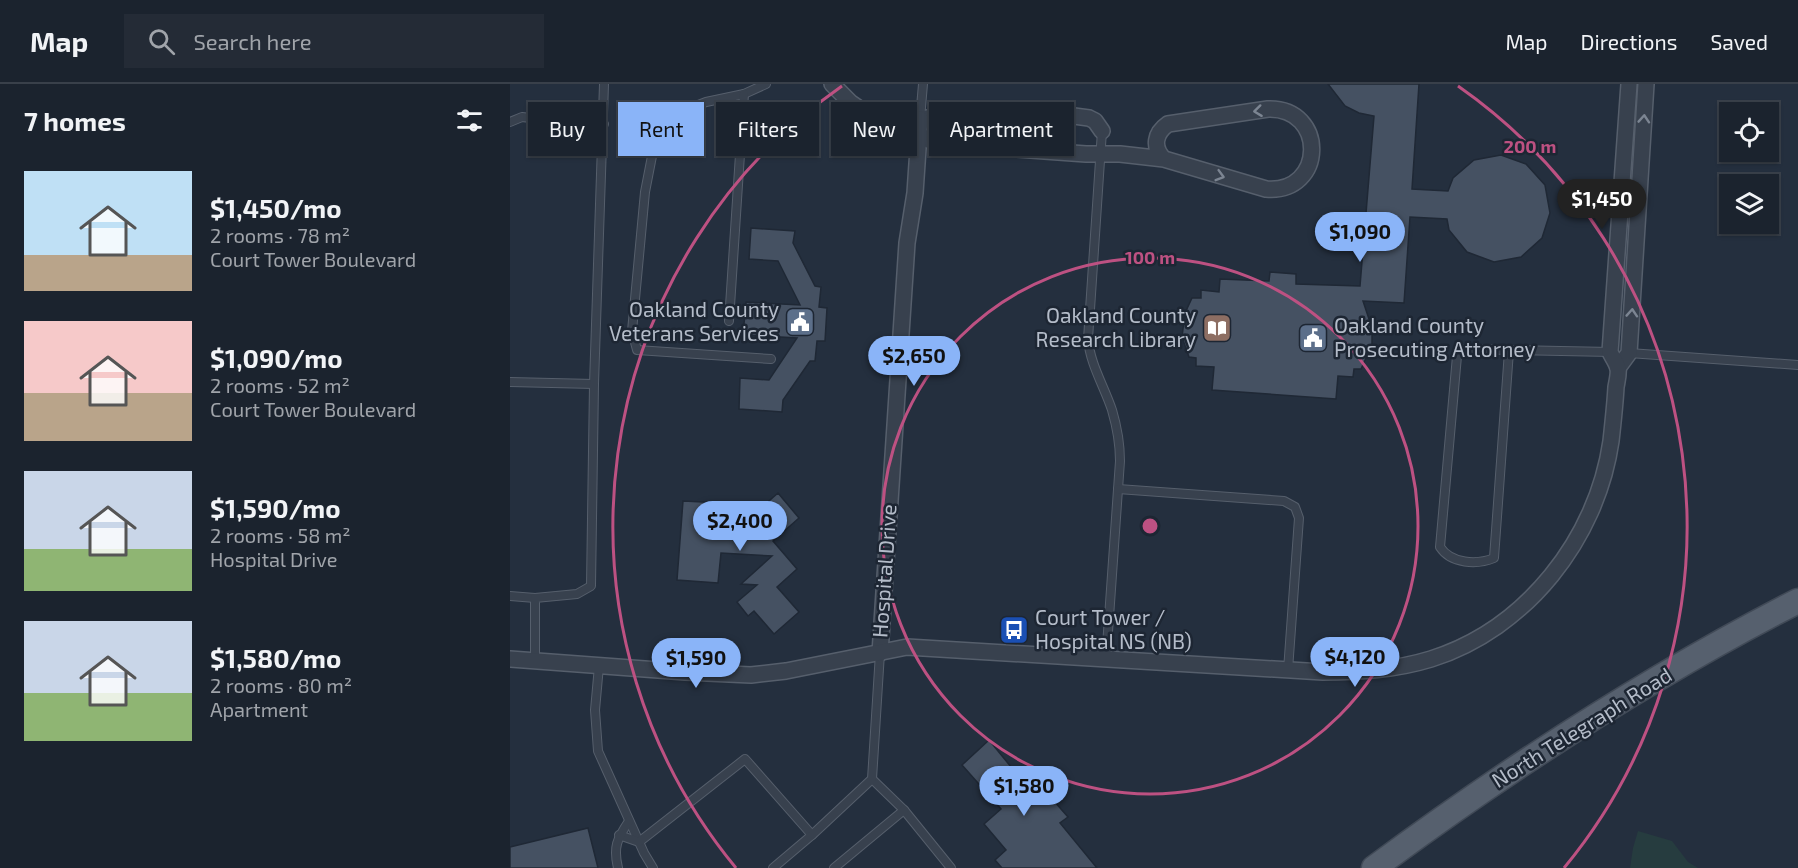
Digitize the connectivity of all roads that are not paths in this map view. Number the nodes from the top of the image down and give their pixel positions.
1 (604, 84) edge
2 (766, 84) edge
3 (832, 84) edge
4 (922, 84) edge
5 (1629, 84) edge
6 (1646, 84) edge
7 (744, 94) junction
8 (604, 102) edge
9 (528, 118) edge
10 (510, 122) edge
11 (920, 127) junction
12 (1102, 131) joint
13 (1101, 154) junction
14 (603, 156) edge
15 (1164, 159) junction
16 (729, 321) dead end
17 (1509, 351) junction
18 (1610, 352) junction
19 (1629, 353) junction
20 (771, 359) dead end
21 (1798, 365) edge
22 (1618, 368) junction
23 (510, 382) edge
24 (594, 384) junction
25 (1118, 489) junction
26 (510, 596) edge
27 (535, 598) junction
28 (1798, 601) edge
29 (880, 653) junction
30 (510, 659) edge
31 (1106, 660) junction
32 (535, 661) junction
33 (599, 666) junction
34 (1288, 671) junction
35 (872, 779) junction
36 (904, 810) junction
37 (629, 821) junction
38 (620, 835) junction
39 (813, 835) junction
40 (639, 842) junction
41 (618, 868) edge
42 (653, 868) edge
43 (772, 868) edge
44 (834, 868) edge
45 (951, 868) edge
46 (1374, 868) edge

1 - 8 lane
2 - 7 lane
3 - 11 street
4 - 11 lane
5 - 18 street
19 -> 6 street
7 - 16 lane
7 - 20 lane
9 - 10 lane
11 - 12 street
11 - 13 street
11 - 29 street, Hospital Drive
12 - 13 lane
13 - 15 street
13 - 25 lane
14 - 24 lane
15 -> 15 street
17 - 17 lane
17 - 18 lane
18 - 19 lane
18 - 22 street
19 - 21 lane
19 - 22 street
22 - 34 street
23 - 24 lane
24 - 27 lane
25 - 31 lane
25 - 34 lane
26 - 27 lane
27 - 32 lane
28 - 46 main road, North Telegraph Road
29 - 31 street
29 - 33 street, Hospital Drive
29 - 35 lane
30 - 32 street, Hospital Drive
31 - 34 street
32 - 33 street, Hospital Drive
33 - 37 lane
35 - 36 lane
35 - 39 lane
36 - 44 lane
36 - 45 lane
37 - 38 lane
37 - 40 lane
38 - 40 lane
38 - 41 lane
39 - 40 lane
39 - 43 lane
40 - 42 lane

